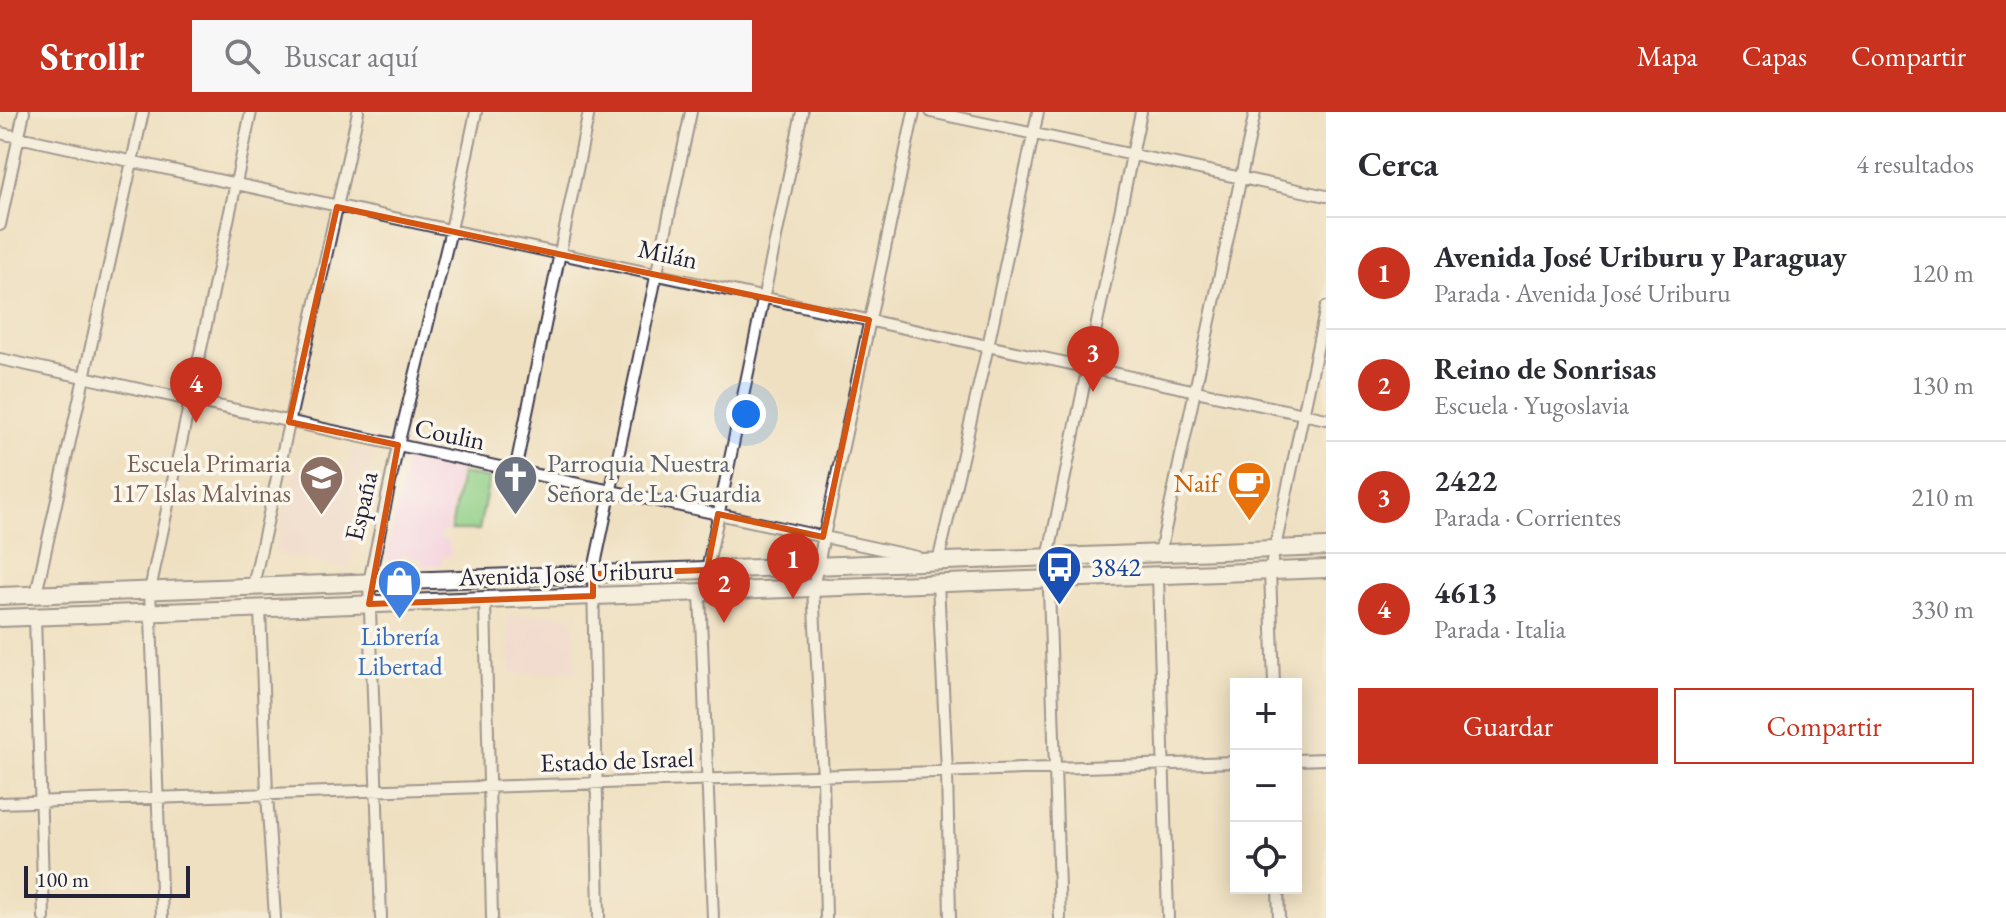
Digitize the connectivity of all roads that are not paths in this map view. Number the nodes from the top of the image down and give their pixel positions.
1 (24, 112) edge
2 (143, 112) edge
3 (251, 112) edge
4 (358, 112) edge
5 (476, 112) edge
6 (589, 112) edge
7 (691, 112) edge
8 (802, 112) edge
9 (914, 112) edge
10 (931, 112) edge
11 (1038, 112) edge
12 (1141, 112) edge
13 (1255, 112) edge
14 (0, 133) edge
15 (1033, 134) junction
16 (19, 137) junction
17 (1133, 154) junction
18 (132, 161) junction
19 (1241, 177) junction
20 (236, 184) junction
21 (1326, 196) edge
22 (337, 207) junction
23 (0, 225) edge
24 (451, 230) junction
25 (560, 253) junction
26 (657, 274) junction
27 (764, 297) junction
28 (1326, 307) edge
29 (869, 320) junction
30 (988, 346) junction
31 (0, 359) edge
32 (1088, 367) junction
33 (84, 378) junction
34 (1195, 390) junction
35 (190, 401) junction
36 (1303, 414) junction
37 (1326, 419) edge
38 (289, 422) junction
39 (398, 445) junction
40 (515, 471) junction
41 (610, 491) junction
42 (718, 514) junction
43 (823, 537) junction
44 (1326, 547) edge
45 (1275, 549) junction
46 (1160, 553) junction
47 (1048, 558) junction
48 (938, 562) junction
49 (817, 566) junction
50 (1326, 569) edge
51 (707, 570) junction
52 (1270, 571) junction
53 (593, 574) junction
54 (1158, 575) junction
55 (1049, 579) junction
56 (369, 582) junction
57 (938, 583) junction
58 (253, 586) junction
59 (813, 588) junction
60 (150, 590) junction
61 (700, 593) junction
62 (36, 594) junction
63 (0, 596) edge
64 (593, 596) junction
65 (485, 600) junction
66 (369, 604) junction
67 (260, 609) junction
68 (151, 613) junction
69 (35, 617) junction
70 (0, 618) edge
71 (1274, 678) edge
72 (1326, 759) edge
73 (1302, 760) edge
74 (1230, 762) edge
75 (1162, 764) junction
76 (1055, 768) junction
77 (947, 771) junction
78 (823, 776) junction
79 (707, 779) junction
80 (596, 783) junction
81 (489, 787) junction
82 (377, 791) junction
83 (267, 794) junction
84 (158, 798) junction
85 (40, 802) junction
86 (0, 803) edge
87 (1278, 894) edge
88 (44, 918) edge
89 (162, 918) edge
90 (275, 918) edge
91 (381, 918) edge
92 (492, 918) edge
93 (599, 918) edge
94 (713, 918) edge
95 (826, 918) edge
96 (950, 918) edge
97 (1060, 918) edge
98 (1168, 918) edge
99 (1279, 918) edge

1 - 16 street
2 - 18 street
3 - 20 street
4 - 22 street
5 - 24 street, España
6 - 25 street
7 - 26 street
8 - 27 street
9 - 29 street
10 - 15 street
11 - 15 street
12 - 17 street
13 - 19 street
14 - 16 street, Milán
15 - 17 street
15 - 30 street
16 - 18 street, Milán
16 - 23 street
17 - 19 street
17 - 32 street
18 - 20 street, Milán
18 - 33 street
19 - 21 street
19 - 34 street
20 - 22 street, Milán
20 - 35 street
22 - 24 street, Milán
22 - 38 street
24 - 25 street, Milán
24 - 39 street, España
25 - 26 street, Milán
25 - 40 street
26 - 27 street, Milán
26 - 41 street
27 - 29 street, Milán
27 - 42 street
28 - 36 street
29 - 30 street, Milán
29 - 43 street
30 - 32 street, Milán
30 - 48 street
31 - 33 street, Coulin
32 - 34 street, Milán
32 - 47 street
33 - 35 street, Coulin
33 - 62 street
34 - 36 street, Milán
34 - 46 street
35 - 38 street, Coulin
35 - 60 street
36 - 37 street, Milán
36 - 45 street
38 - 39 street, Coulin
38 - 58 street
39 - 40 street, Coulin
39 - 56 street, España
40 - 41 street, Coulin
41 - 42 street, Coulin
41 - 53 street
42 - 43 street, Coulin
42 - 51 street
43 - 48 street, Coulin
43 - 49 street
44 - 45 main road, Avenida José Uriburu
45 - 46 main road, Avenida José Uriburu
45 - 52 street
46 - 47 main road, Avenida José Uriburu
47 - 48 main road, Avenida José Uriburu
47 - 55 street
48 - 49 main road, Avenida José Uriburu
49 - 51 main road, Avenida José Uriburu
49 - 59 street
50 - 52 main road, Avenida José Uriburu
51 - 53 main road, Avenida José Uriburu
52 - 54 main road, Avenida José Uriburu
52 - 71 street
53 - 56 main road, Avenida José Uriburu
53 - 64 street
54 - 55 main road, Avenida José Uriburu
54 - 75 street
55 - 57 main road, Avenida José Uriburu
55 - 76 street
56 - 58 main road, Avenida José Uriburu
56 - 66 street, España
57 - 59 main road, Avenida José Uriburu
57 - 77 street
58 - 60 main road, Avenida José Uriburu
59 - 61 main road, Avenida José Uriburu
59 - 78 street
60 - 62 main road, Avenida José Uriburu
60 - 68 street
61 - 64 main road, Avenida José Uriburu
61 - 79 street
62 - 63 main road, Avenida José Uriburu
64 - 65 main road, Avenida José Uriburu
64 - 80 street
65 - 66 main road, Avenida José Uriburu
65 - 81 street
66 - 67 main road, Avenida José Uriburu
66 - 82 street, España
67 - 68 main road, Avenida José Uriburu
67 - 83 street
68 - 69 main road, Avenida José Uriburu
68 - 84 street
69 - 70 main road, Avenida José Uriburu
69 - 85 street
72 - 73 street
74 - 75 street, Estado de Israel
75 - 76 street, Estado de Israel
75 - 98 street
76 - 77 street, Estado de Israel
76 - 97 street
77 - 78 street, Estado de Israel
77 - 96 street
78 - 79 street, Estado de Israel
78 - 95 street
79 - 80 street, Estado de Israel
79 - 94 street
80 - 81 street, Estado de Israel
80 - 93 street
81 - 82 street, Estado de Israel
81 - 92 street
82 - 83 street, Estado de Israel
82 - 91 street, España
83 - 84 street, Estado de Israel
83 - 90 street
84 - 85 street, Estado de Israel
84 - 89 street
85 - 86 street, Estado de Israel
85 - 88 street
87 - 99 street

